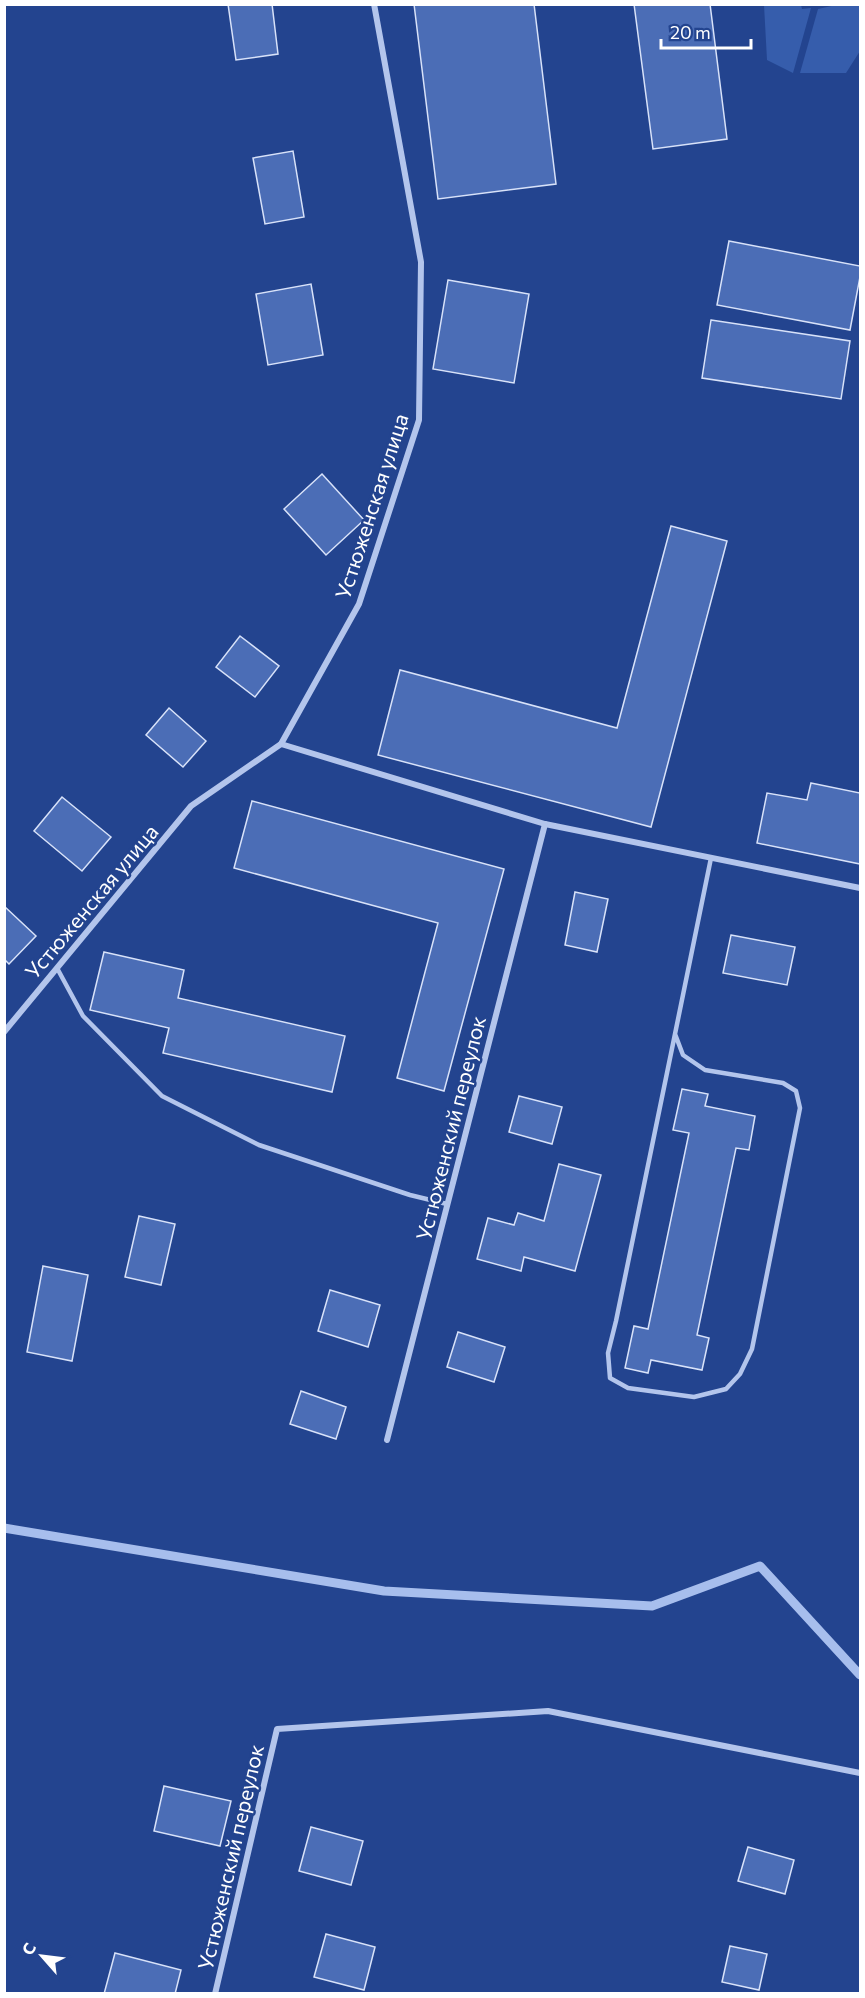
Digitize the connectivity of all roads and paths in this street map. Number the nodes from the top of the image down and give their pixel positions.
1 (374, 4) edge
2 (281, 744) junction
3 (545, 824) junction
4 (711, 858) junction
5 (861, 888) edge
6 (57, 968) junction
7 (4, 1032) edge
8 (675, 1034) junction
9 (447, 1204) junction
10 (387, 1440) dead end
11 (861, 1773) edge
12 (215, 1994) edge

1 - 2 street, Устюженская улица
2 - 3 street
2 - 6 street, Устюженская улица
3 - 4 street
3 - 9 street, Устюженский переулок
4 - 5 street
4 - 8 lane
6 - 7 street, Устюженская улица
6 - 9 lane
8 - 8 lane
9 - 10 street, Устюженский переулок
11 - 12 street, Устюженский переулок

